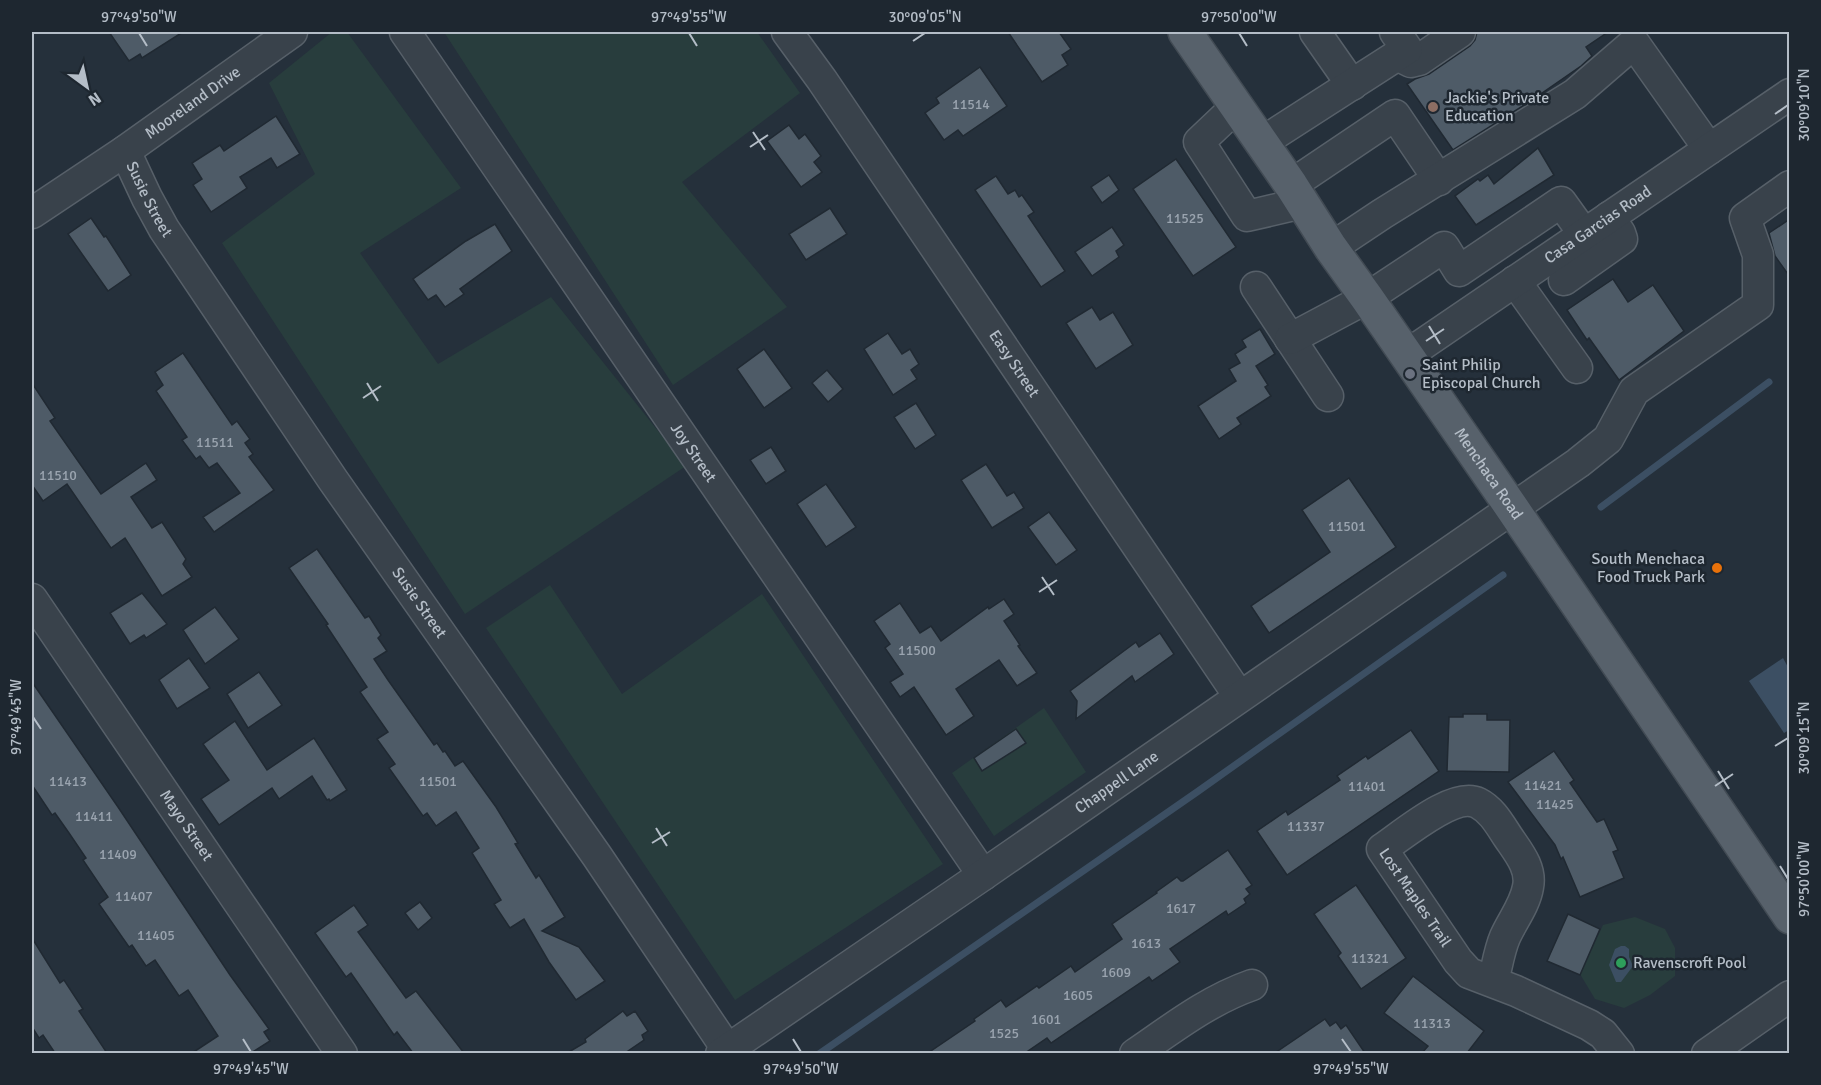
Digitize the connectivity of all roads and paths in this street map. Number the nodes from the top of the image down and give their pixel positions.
1 (292, 32) edge
2 (405, 32) edge
3 (787, 32) edge
4 (1185, 32) edge
5 (1314, 32) edge
6 (1461, 32) edge
7 (1396, 43) edge
8 (1352, 85) junction
9 (1790, 94) edge
10 (1237, 106) junction
11 (1262, 143) junction
12 (1709, 149) junction
13 (125, 151) junction
14 (1439, 180) junction
15 (1790, 186) edge
16 (1297, 194) junction
17 (32, 213) edge
18 (1609, 217) junction
19 (1584, 234) junction
20 (1331, 248) junction
21 (1459, 271) junction
22 (1564, 280) dead end
23 (1515, 281) junction
24 (1257, 287) dead end
25 (1367, 298) junction
26 (1482, 303) junction
27 (1290, 339) junction
28 (1407, 355) junction
29 (1577, 368) dead end
30 (1328, 396) dead end
31 (1512, 508) junction
32 (32, 599) edge
33 (1239, 696) junction
34 (983, 874) junction
35 (1790, 917) edge
36 (1494, 982) junction
37 (1252, 985) dead end
38 (1790, 996) edge
39 (724, 1051) edge
40 (342, 1053) edge
41 (1135, 1053) edge
42 (1619, 1053) edge
43 (1707, 1053) edge

1 - 13 street, Mooreland Drive
2 - 34 street, Joy Street
3 - 33 street, Easy Street
4 - 10 main road, Menchaca Road
5 - 8 street
6 - 7 street
7 - 8 street
8 - 11 street
9 - 12 street, Casa Garcias Road
10 - 11 main road, Menchaca Road
10 - 16 street
11 - 16 main road, Menchaca Road
12 - 14 street
12 - 18 street, Casa Garcias Road
13 - 17 street, Mooreland Drive
13 - 39 street, Susie Street
14 - 16 street
14 - 20 street
15 - 31 street, Chappell Lane
16 - 20 main road, Menchaca Road
18 - 19 street, Casa Garcias Road
18 - 22 street
19 - 21 street
19 - 23 street, Casa Garcias Road
20 - 25 main road, Menchaca Road
21 - 25 street
21 - 26 street
23 - 26 street, Casa Garcias Road
23 - 29 street
24 - 27 street
25 - 27 street
25 - 28 main road, Menchaca Road
26 - 28 street, Casa Garcias Road
27 - 30 street
28 - 31 main road, Menchaca Road
31 - 33 street, Chappell Lane
31 - 35 main road, Menchaca Road
32 - 40 street, Mayo Street
33 - 34 street, Chappell Lane
34 - 39 street, Chappell Lane
36 - 36 street, Lost Maples Trail
36 - 42 street, Lost Maples Trail
37 - 41 street
38 - 43 street

